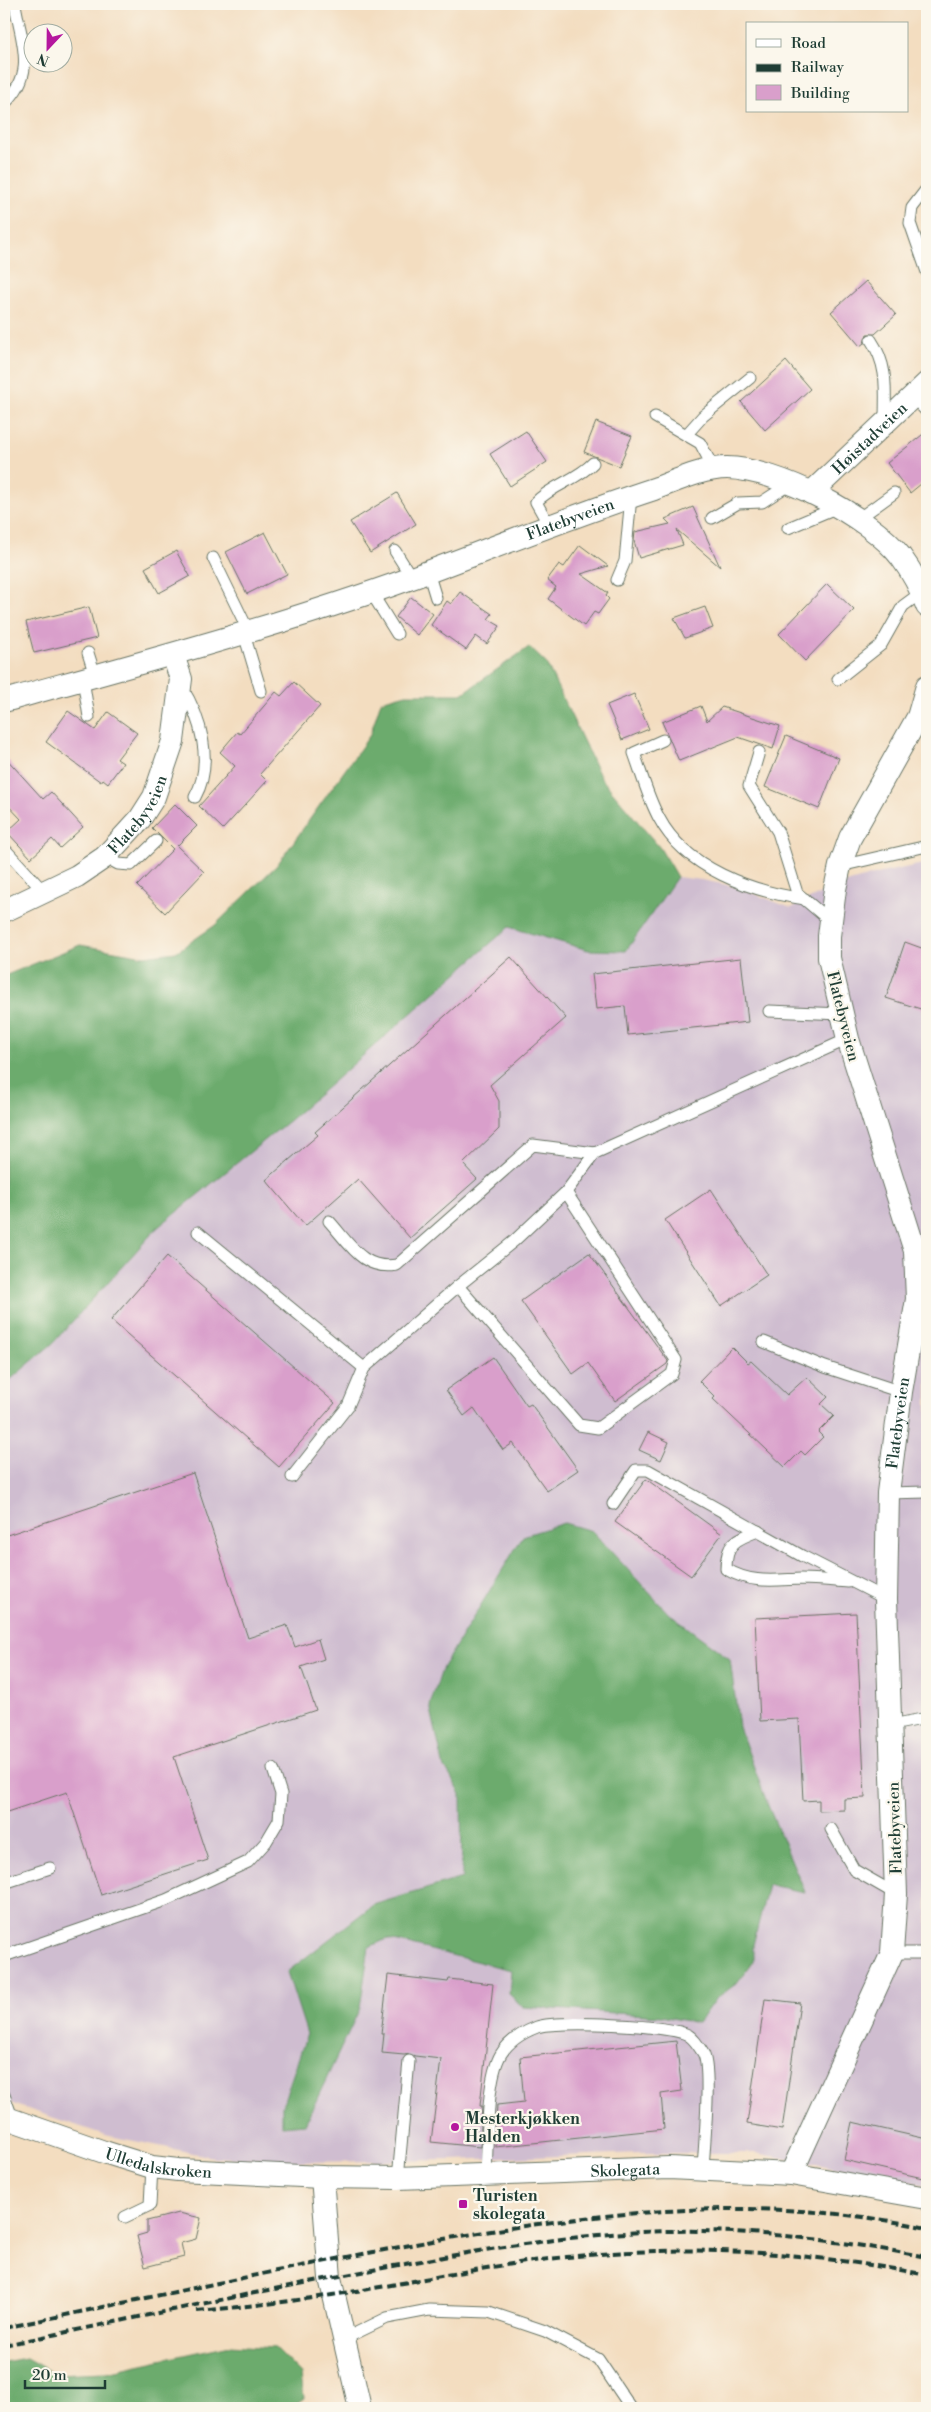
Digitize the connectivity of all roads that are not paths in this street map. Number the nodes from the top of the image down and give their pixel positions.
1 (15, 4) edge
2 (4, 104) edge
3 (925, 192) dead end
4 (927, 272) edge
5 (871, 340) dead end
6 (750, 378) dead end
7 (922, 397) edge
8 (655, 417) dead end
9 (885, 422) junction
10 (686, 435) junction
11 (593, 463) dead end
12 (714, 469) junction
13 (790, 484) junction
14 (811, 493) junction
15 (894, 494) dead end
16 (631, 496) junction
17 (838, 507) junction
18 (712, 518) dead end
19 (858, 519) junction
20 (550, 527) junction
21 (788, 528) dead end
22 (395, 551) dead end
23 (213, 558) dead end
24 (420, 575) junction
25 (617, 580) dead end
26 (371, 592) junction
27 (436, 598) dead end
28 (924, 599) edge
29 (247, 633) junction
30 (397, 634) dead end
31 (88, 653) dead end
32 (173, 655) junction
33 (89, 677) junction
34 (838, 679) dead end
35 (180, 685) junction
36 (927, 686) edge
37 (261, 691) dead end
38 (4, 701) edge
39 (89, 717) dead end
40 (663, 740) dead end
41 (759, 752) dead end
42 (195, 796) dead end
43 (156, 841) dead end
44 (927, 846) edge
45 (4, 848) edge
46 (105, 857) junction
47 (840, 866) junction
48 (44, 892) junction
49 (804, 899) junction
50 (4, 911) edge
51 (830, 921) junction
52 (769, 1011) dead end
53 (842, 1014) junction
54 (848, 1040) junction
55 (595, 1153) junction
56 (566, 1192) junction
57 (329, 1221) dead end
58 (198, 1232) dead end
59 (458, 1286) junction
60 (922, 1300) edge
61 (764, 1342) dead end
62 (364, 1368) junction
63 (901, 1392) junction
64 (292, 1477) dead end
65 (888, 1492) junction
66 (927, 1492) edge
67 (613, 1504) dead end
68 (758, 1531) junction
69 (853, 1582) junction
70 (886, 1599) junction
71 (927, 1718) edge
72 (892, 1726) junction
73 (273, 1769) dead end
74 (831, 1829) dead end
75 (50, 1868) dead end
76 (4, 1882) edge
77 (896, 1894) junction
78 (892, 1953) junction
79 (927, 1954) edge
80 (4, 1956) edge
81 (409, 2060) dead end
82 (4, 2095) edge
83 (8, 2118) edge
84 (152, 2167) junction
85 (703, 2170) junction
86 (486, 2174) junction
87 (791, 2174) junction
88 (322, 2177) junction
89 (398, 2178) junction
90 (927, 2198) edge
91 (124, 2217) dead end
92 (344, 2339) junction
93 (360, 2408) edge
94 (631, 2408) edge

1 - 2 lane
3 - 4 lane
5 - 9 lane
6 - 10 lane
7 - 9 street, Høistadveien
8 - 10 lane
9 - 14 street, Høistadveien
10 - 12 lane
11 - 20 lane
12 - 13 street, Flatebyveien
12 - 16 street, Flatebyveien
13 - 14 street, Flatebyveien
13 - 18 lane
14 - 17 street, Flatebyveien
15 - 19 lane
16 - 20 street, Flatebyveien
16 - 25 lane
17 - 19 street, Flatebyveien
17 - 21 lane
19 - 28 street, Flatebyveien
20 - 24 street, Flatebyveien
22 - 24 lane
23 - 29 lane
24 - 26 street, Flatebyveien
24 - 27 lane
26 - 29 street, Flatebyveien
26 - 30 lane
28 - 34 lane
29 - 32 street, Flatebyveien
29 - 37 lane
31 - 33 lane
32 - 33 street, Flatebyveien
32 - 35 street, Flatebyveien
33 - 38 street, Flatebyveien
33 - 39 lane
35 - 42 lane
35 - 46 street, Flatebyveien
36 - 47 street, Flatebyveien
40 - 49 lane
41 - 49 lane
43 - 46 lane
44 - 47 lane
45 - 48 lane
46 - 48 street, Flatebyveien
47 - 51 street, Flatebyveien
48 - 50 street, Flatebyveien
49 - 51 lane
51 - 53 street, Flatebyveien
52 - 53 lane
53 - 54 street, Flatebyveien
54 - 55 lane
54 - 60 street, Flatebyveien
55 - 56 lane
55 - 57 lane
56 - 59 lane
56 - 59 lane
58 - 62 lane
59 - 62 lane
60 - 63 street, Flatebyveien
61 - 63 lane
62 - 64 lane
63 - 65 street, Flatebyveien
65 - 66 lane
65 - 70 street, Flatebyveien
67 - 68 lane
68 - 69 lane
68 - 69 lane
69 - 70 lane
70 - 72 street, Flatebyveien
71 - 72 lane
72 - 77 street, Flatebyveien
73 - 80 lane
74 - 77 lane
75 - 76 lane
77 - 78 street, Flatebyveien
78 - 79 lane
78 - 87 street, Flatebyveien
81 - 89 lane
82 - 83 lane
83 - 84 street, Ulledalskroken
84 - 88 street, Ulledalskroken
84 - 91 lane
85 - 86 street, Skolegata
85 - 86 lane
85 - 87 street, Skolegata
86 - 89 street, Skolegata
87 - 90 street, Skolegata
88 - 89 street, Skolegata
88 - 92 street
92 - 93 street
92 - 94 lane

